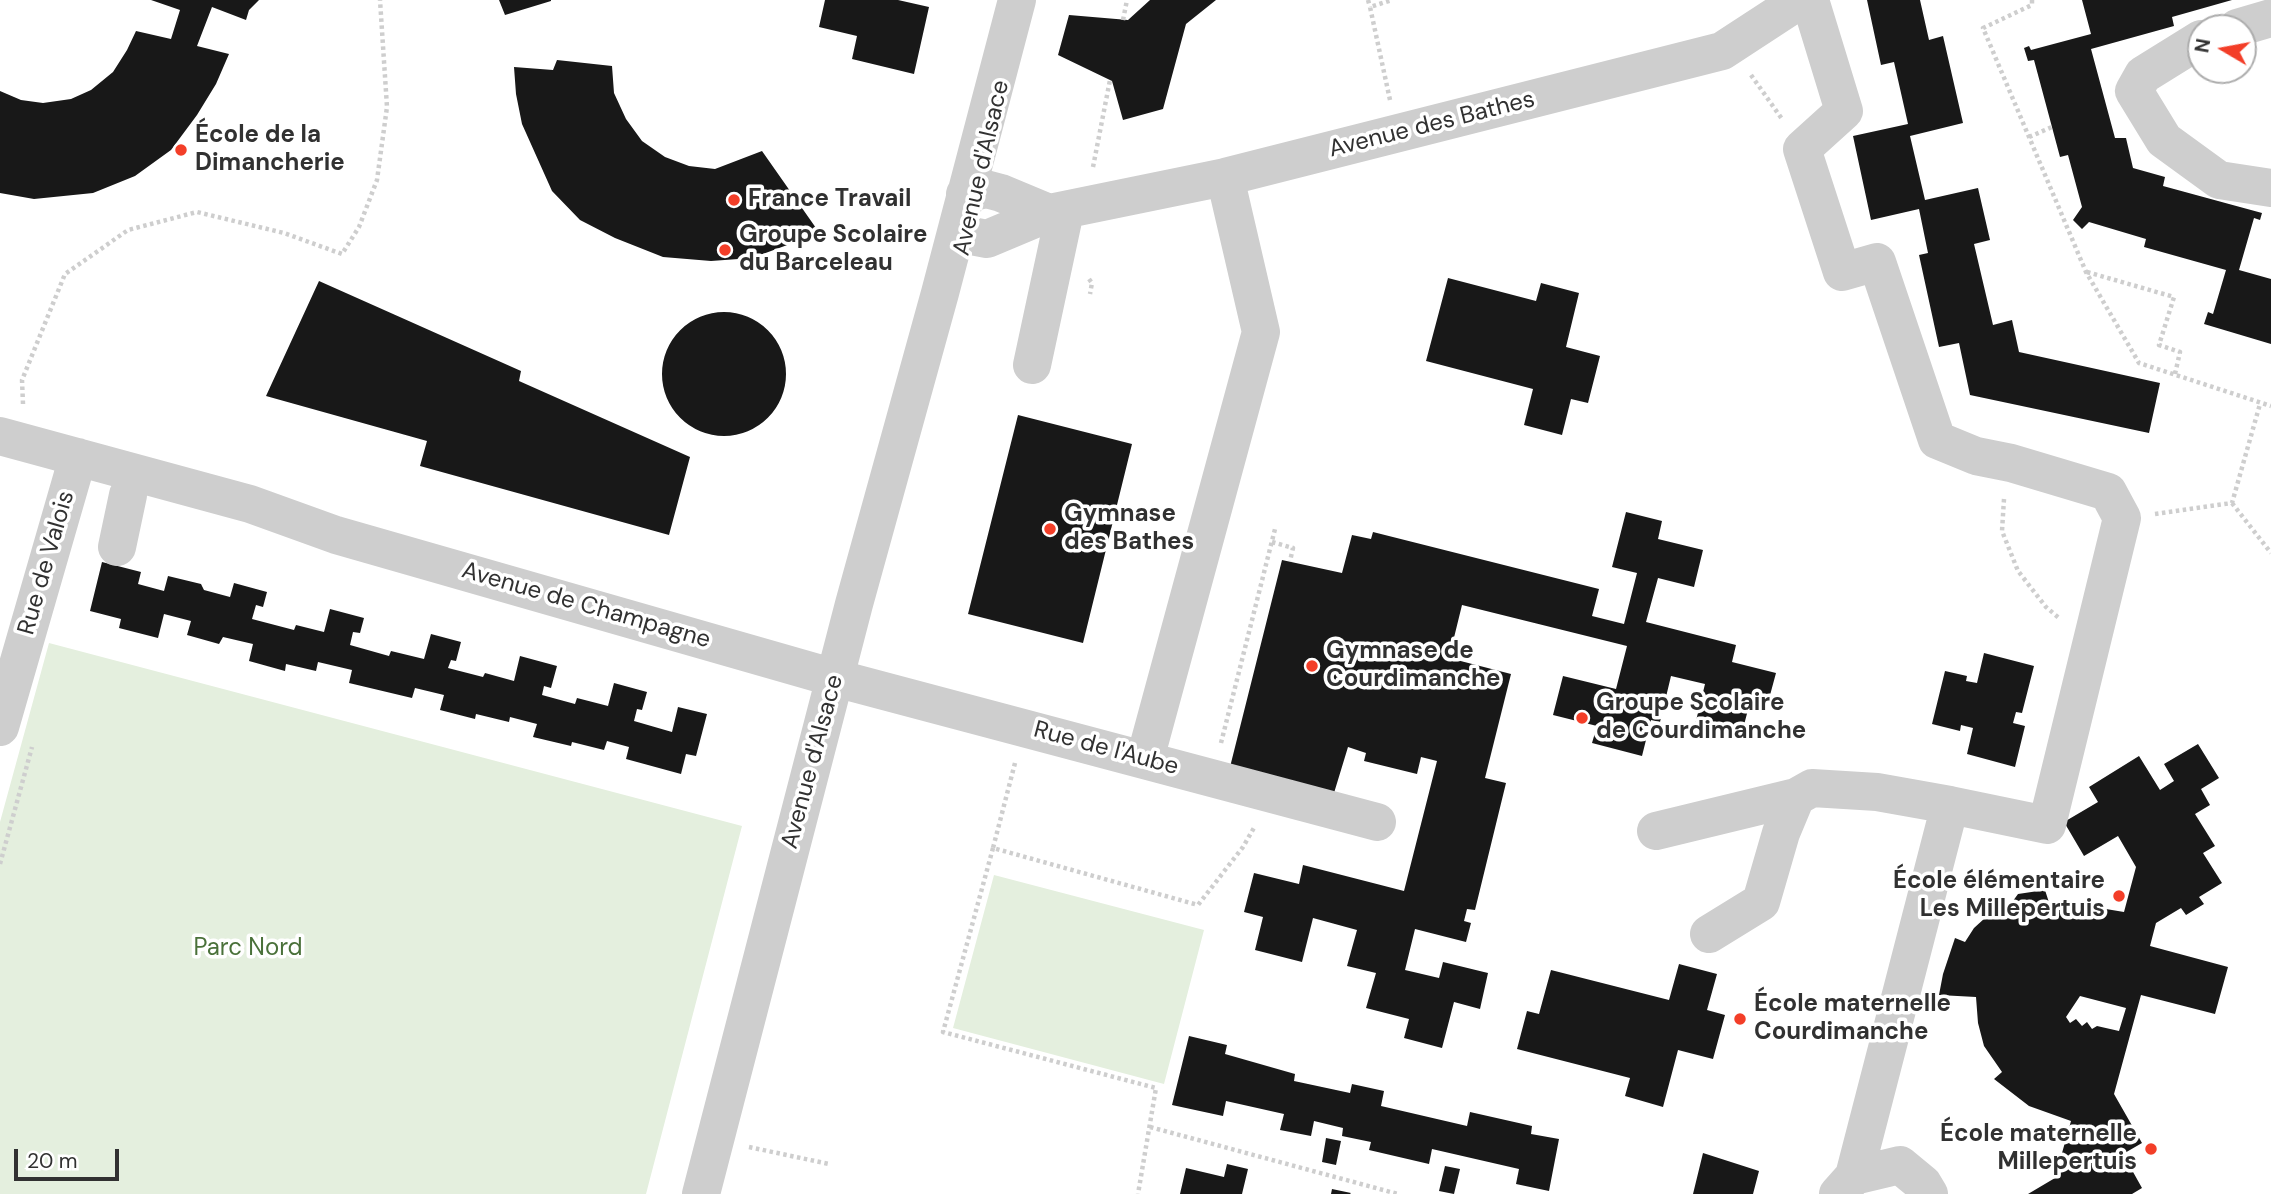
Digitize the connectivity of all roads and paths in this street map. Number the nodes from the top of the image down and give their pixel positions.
1 (380, 0) edge
2 (1019, 0) edge
3 (1127, 0) edge
4 (1368, 0) edge
5 (1392, 0) edge
6 (1800, 0) edge
7 (1810, 0) edge
8 (2032, 0) edge
9 (1370, 7) junction
10 (1123, 20) dead end
11 (1730, 46) junction
12 (2187, 48) edge
13 (1110, 80) dead end
14 (2052, 127) dead end
15 (1398, 134) junction
16 (2029, 137) junction
17 (1802, 149) junction
18 (1092, 172) dead end
19 (1226, 177) junction
20 (2271, 188) edge
21 (972, 192) junction
22 (1057, 212) junction
23 (962, 234) junction
24 (2086, 272) junction
25 (1032, 365) dead end
26 (2175, 374) junction
27 (2260, 404) junction
28 (2271, 406) edge
29 (12, 423) edge
30 (0, 461) edge
31 (2011, 463) junction
32 (74, 468) junction
33 (128, 495) junction
34 (2232, 503) junction
35 (2122, 518) junction
36 (1275, 529) dead end
37 (337, 535) junction
38 (1272, 542) junction
39 (117, 547) dead end
40 (2271, 553) edge
41 (1290, 561) dead end
42 (2091, 646) junction
43 (835, 678) junction
44 (0, 727) edge
45 (1017, 758) dead end
46 (1145, 759) junction
47 (1212, 777) junction
48 (1268, 793) junction
49 (1796, 797) junction
50 (1950, 805) junction
51 (1377, 822) dead end
52 (1656, 831) dead end
53 (993, 848) junction
54 (1709, 934) dead end
55 (1150, 1127) junction
56 (764, 1150) dead end
57 (829, 1164) dead end
58 (1846, 1185) edge
59 (711, 1191) edge
60 (1138, 1194) edge
61 (1398, 1194) edge
62 (1928, 1194) edge

1 - 29 path
2 - 21 street, Avenue d'Alsace
3 - 10 path
4 - 9 path
5 - 9 path
6 - 11 street, Avenue des Bathes
7 - 17 street
8 - 16 path
9 - 15 path
11 - 15 street, Avenue des Bathes
11 - 17 path
12 - 20 street
13 - 18 path
14 - 16 path
15 - 19 street, Avenue des Bathes
16 - 24 path
17 - 31 street
19 - 22 street, Avenue des Bathes
19 - 46 street
21 - 22 street
21 - 23 street, Avenue d'Alsace
22 - 23 street, Avenue des Bathes
22 - 25 street
23 - 43 street, Avenue d'Alsace
24 - 26 path
24 - 26 path
26 - 27 path
27 - 28 path
27 - 34 path
29 - 32 street, Avenue de Champagne
30 - 32 street, Avenue de Champagne
31 - 35 street
31 - 42 path
32 - 33 street, Avenue de Champagne
32 - 37 street, Avenue de Champagne
32 - 44 street, Rue de Valois
33 - 37 street, Avenue de Champagne
33 - 39 street
34 - 35 path
34 - 40 path
35 - 42 street
36 - 38 path
37 - 43 street, Avenue de Champagne
38 - 41 path
38 - 47 path
42 - 50 street
43 - 46 street, Rue de l'Aube
43 - 59 street, Avenue d'Alsace
45 - 53 path
46 - 47 street, Rue de l'Aube
47 - 48 street, Rue de l'Aube
48 - 51 street, Rue de l'Aube
48 - 53 path
49 - 50 street
49 - 52 street
49 - 54 street
50 - 58 street
53 - 55 path
55 - 60 path
55 - 61 path
56 - 57 path
58 - 62 street

